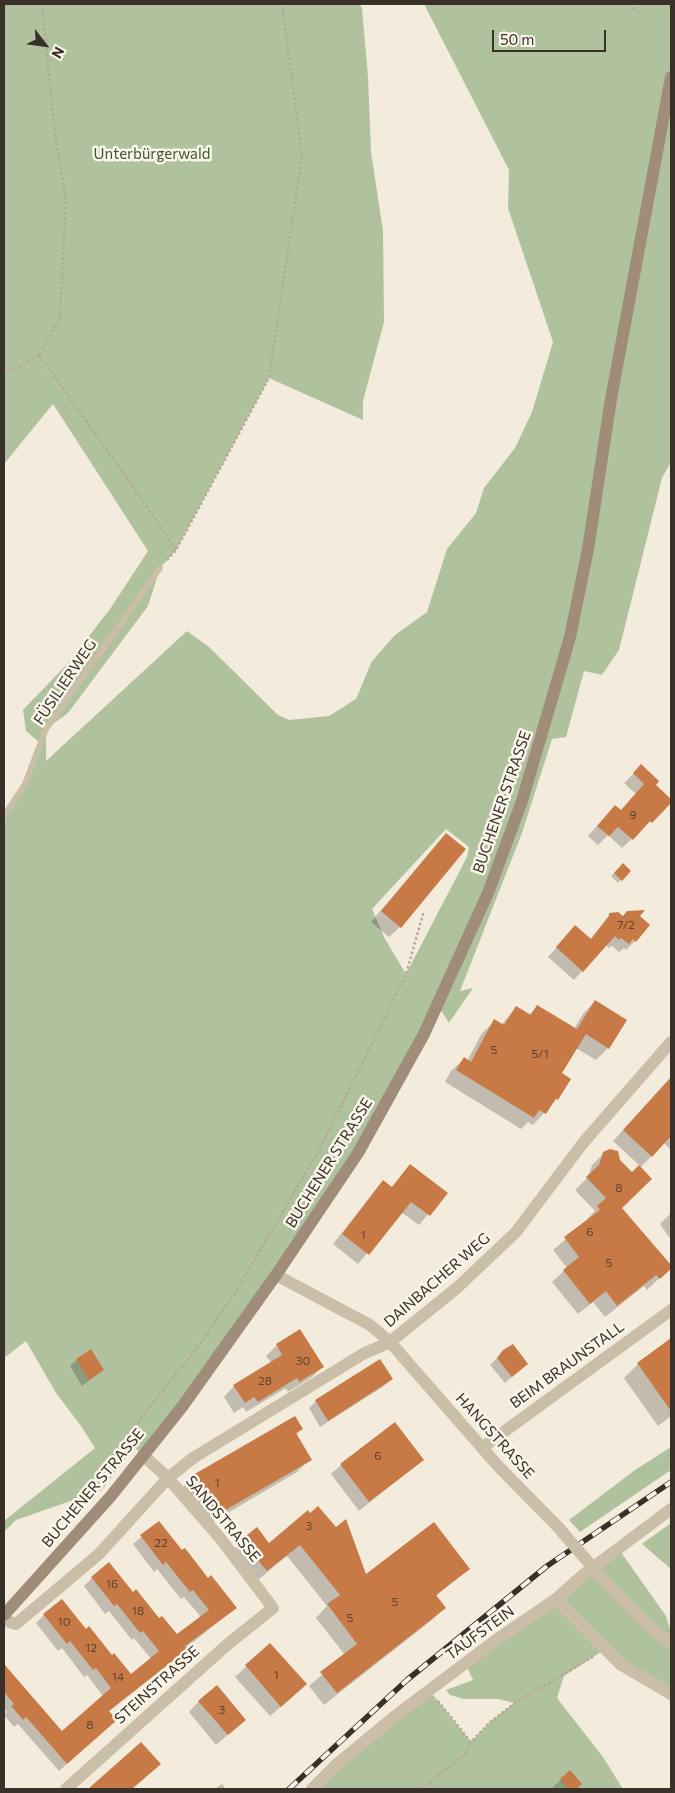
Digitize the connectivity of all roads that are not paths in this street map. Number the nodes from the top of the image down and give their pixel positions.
1 (671, 78) edge
2 (160, 568) dead end
3 (4, 816) edge
4 (671, 1042) edge
5 (276, 1275) junction
6 (671, 1310) edge
7 (390, 1342) junction
8 (483, 1447) junction
9 (143, 1455) junction
10 (168, 1478) junction
11 (671, 1509) edge
12 (556, 1599) junction
13 (273, 1608) joint
14 (4, 1615) edge
15 (4, 1620) edge
16 (671, 1643) edge
17 (671, 1694) edge
18 (66, 1789) edge
19 (312, 1789) edge

1 - 5 main road, BUCHENER STRASSE
2 - 3 lane, FÜSILIERWEG
4 - 7 street, DAINBACHER WEG
5 - 7 street, HANGSTRASSE
5 - 9 main road, BUCHENER STRASSE
6 - 8 street, BEIM BRAUNSTALL
7 - 8 street, HANGSTRASSE
7 - 10 street, DAINBACHER WEG
8 - 16 street, HANGSTRASSE, bridge
9 - 10 street, SANDSTRASSE
9 - 14 main road, BUCHENER STRASSE
10 - 13 street, SANDSTRASSE
10 - 15 street
11 - 12 street, TAUFSTEIN
12 - 17 street
12 - 19 street, TAUFSTEIN
13 - 18 street, STEINSTRASSE

